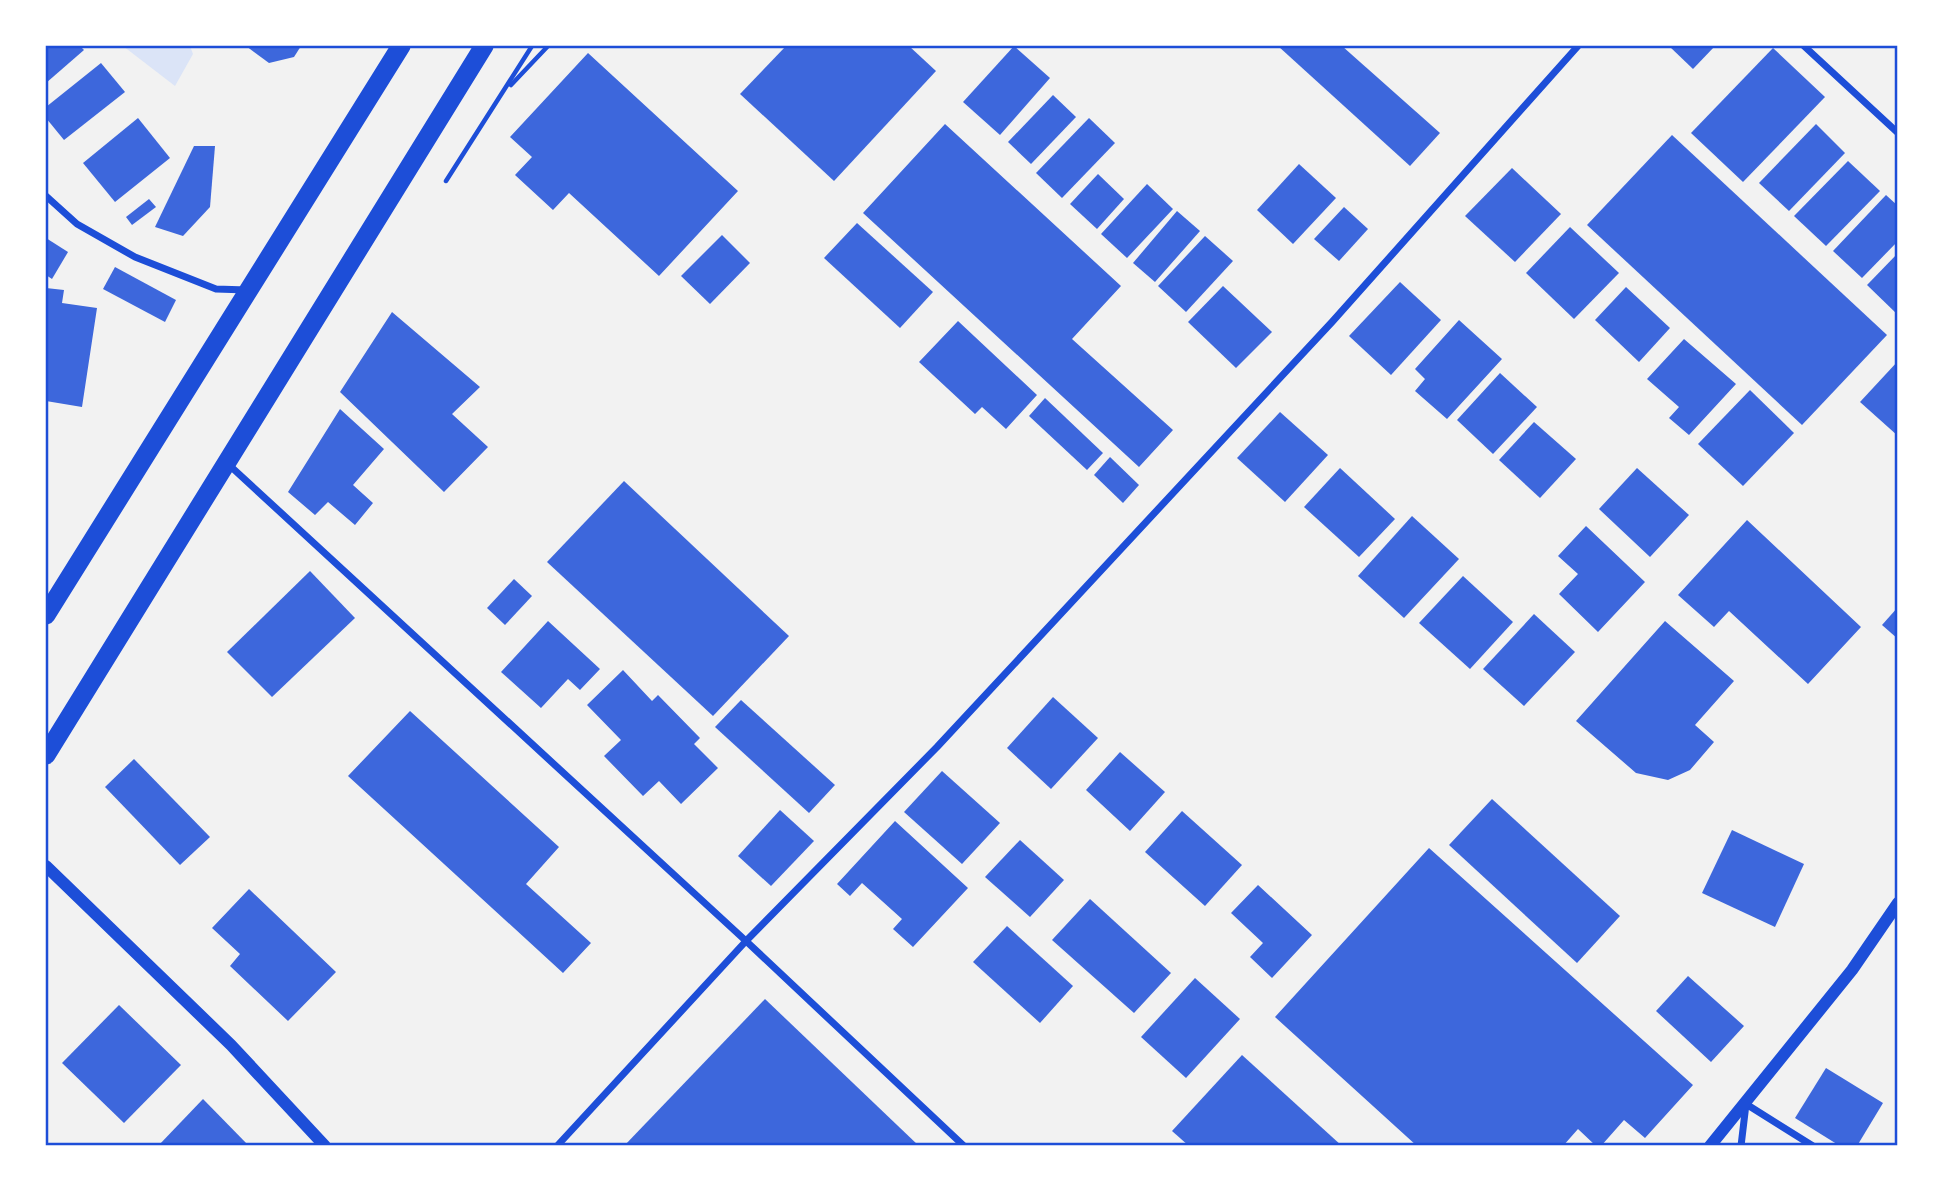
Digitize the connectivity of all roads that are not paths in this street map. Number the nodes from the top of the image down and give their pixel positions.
1 (401, 46) edge
2 (484, 46) edge
3 (1578, 46) edge
4 (1804, 46) edge
5 (1898, 133) edge
6 (46, 196) edge
7 (248, 290) junction
8 (225, 461) junction
9 (46, 615) edge
10 (46, 755) edge
11 (46, 866) edge
12 (1898, 903) edge
13 (746, 941) junction
14 (1746, 1104) junction
15 (326, 1146) edge
16 (557, 1146) edge
17 (964, 1146) edge
18 (1710, 1146) edge
19 (1741, 1146) edge
20 (1813, 1146) edge

1 - 7 highway
2 - 8 highway
3 - 13 street
4 - 5 street
6 - 7 street
7 - 9 highway
8 - 10 highway
8 - 13 street
11 - 15 street
12 - 14 street
13 - 16 street
13 - 17 street
14 - 18 street
14 - 19 street
14 - 20 street

